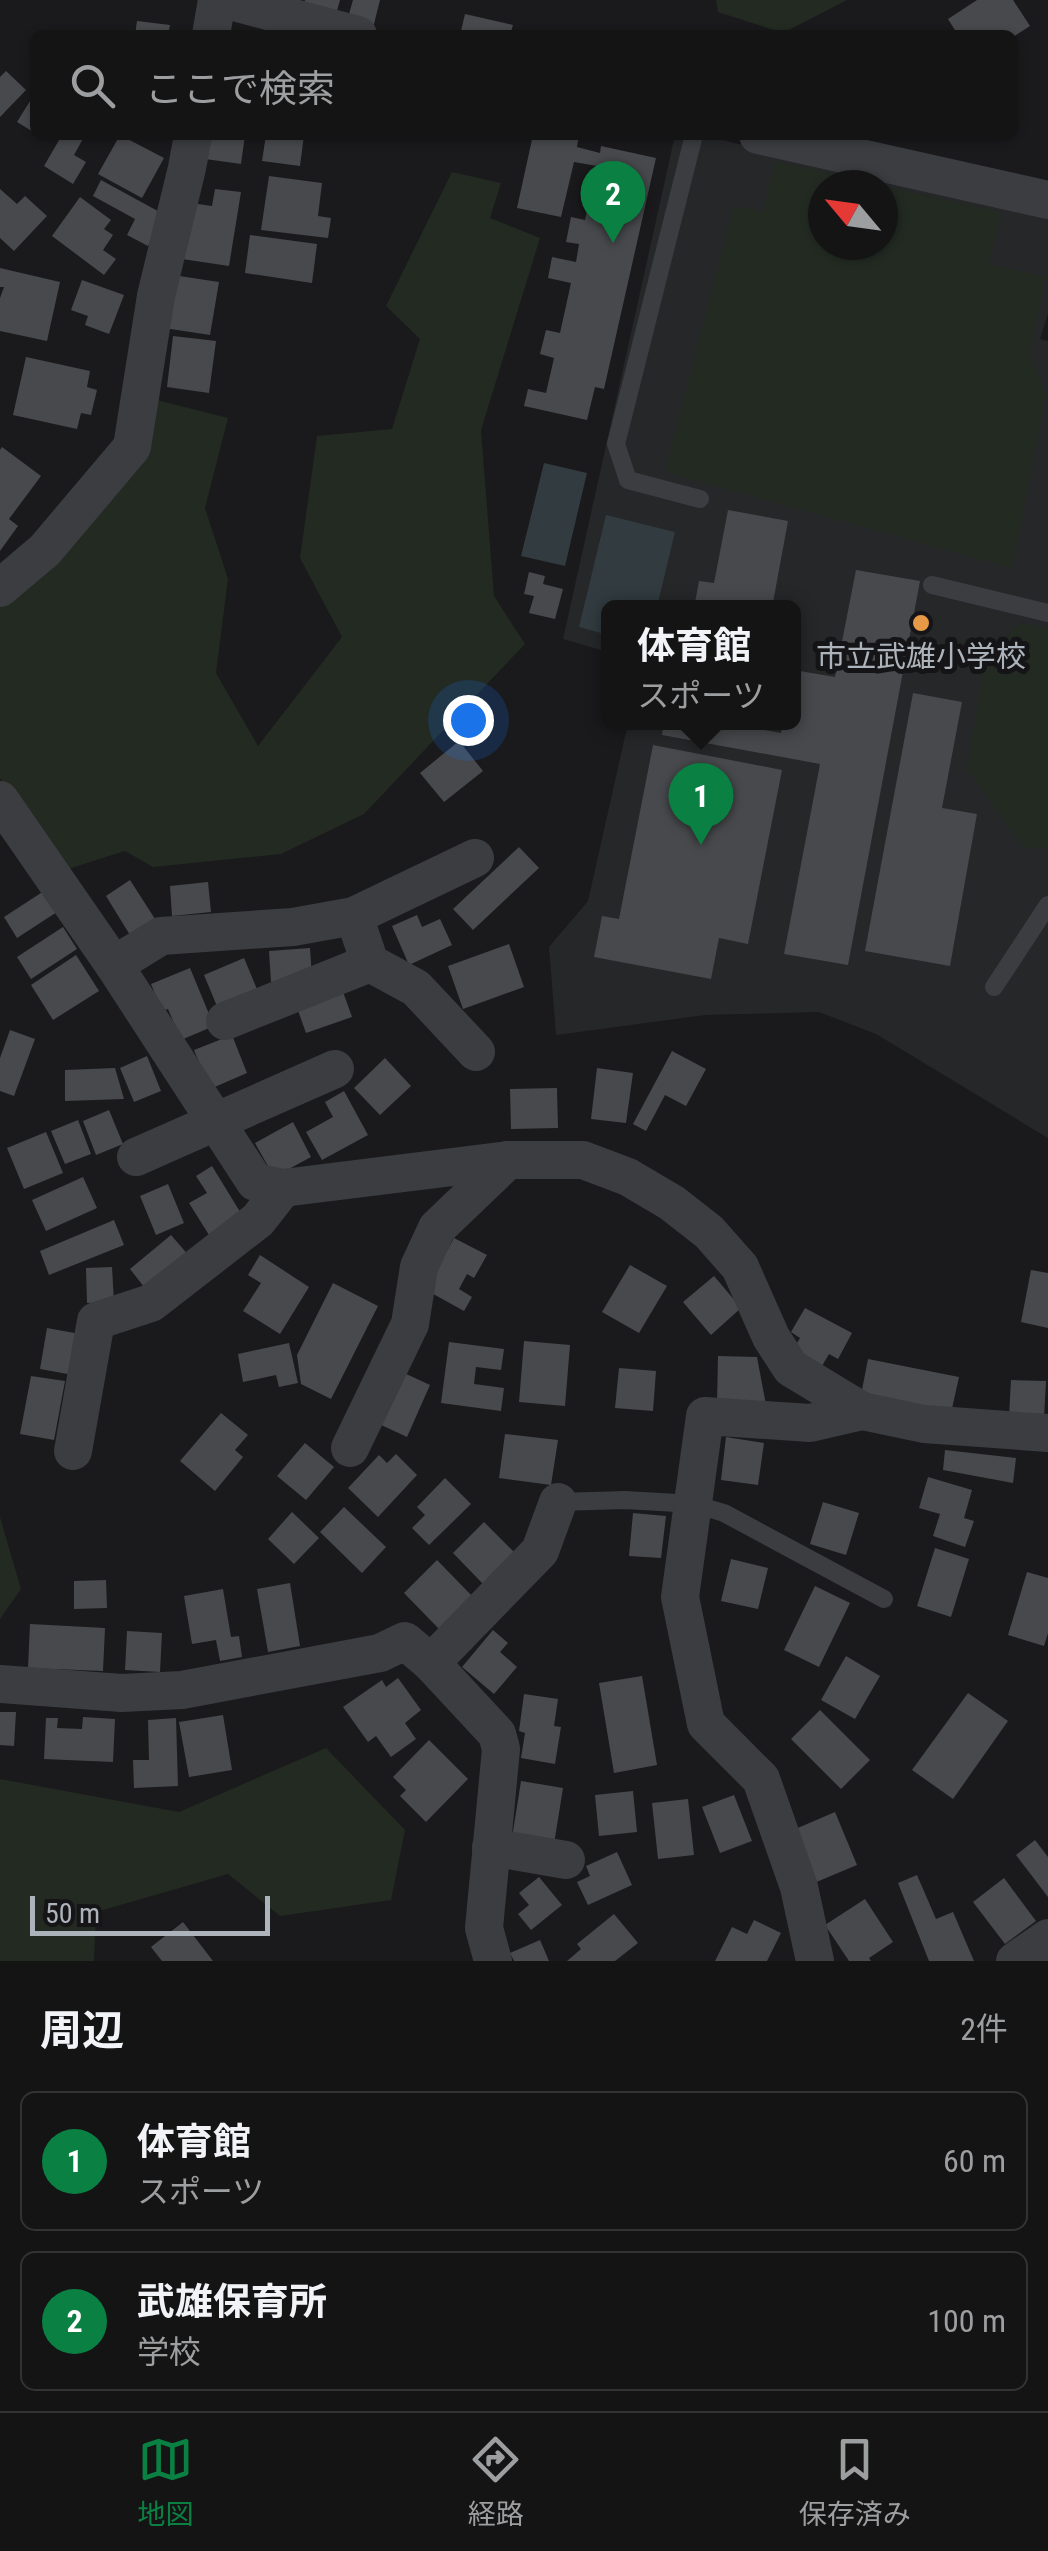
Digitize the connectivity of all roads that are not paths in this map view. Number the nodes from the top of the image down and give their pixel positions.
1 (217, 0) edge
2 (226, 0) edge
3 (212, 30) edge
4 (339, 30) edge
5 (192, 140) edge
6 (693, 140) edge
7 (780, 140) edge
8 (1048, 200) edge
9 (700, 499) dead end
10 (932, 584) dead end
11 (0, 588) edge
12 (1048, 614) edge
13 (0, 800) edge
14 (12, 845) edge
15 (475, 858) dead end
16 (1048, 904) edge
17 (354, 916) junction
18 (370, 963) junction
19 (114, 966) junction
20 (994, 988) dead end
21 (224, 1021) dead end
22 (476, 1052) dead end
23 (336, 1069) dead end
24 (215, 1122) junction
25 (136, 1157) dead end
26 (508, 1160) junction
27 (283, 1188) junction
28 (862, 1411) junction
29 (1048, 1433) edge
30 (350, 1448) dead end
31 (73, 1451) dead end
32 (558, 1502) joint
33 (694, 1504) junction
34 (884, 1599) dead end
35 (430, 1663) junction
36 (0, 1684) edge
37 (492, 1848) junction
38 (566, 1860) dead end
39 (1048, 1938) edge
40 (492, 1961) edge
41 (815, 1961) edge
42 (1015, 1961) edge

1 - 3 street
2 - 4 street
5 - 11 street
6 - 9 lane
7 - 8 street
10 - 12 lane
13 - 14 street
14 - 19 street
15 - 17 street
16 - 20 lane
17 - 18 street
17 - 19 street
18 - 21 street
18 - 22 street
19 - 24 street
23 - 24 street
24 - 25 street
24 - 27 street
26 - 27 street
26 - 28 street
26 - 30 street
27 - 31 street
28 - 29 street
28 - 33 street
32 - 33 lane
32 - 35 street
33 - 34 lane
33 - 41 street
35 - 36 street
35 - 37 street
37 - 38 street
37 - 40 street
39 - 42 street

